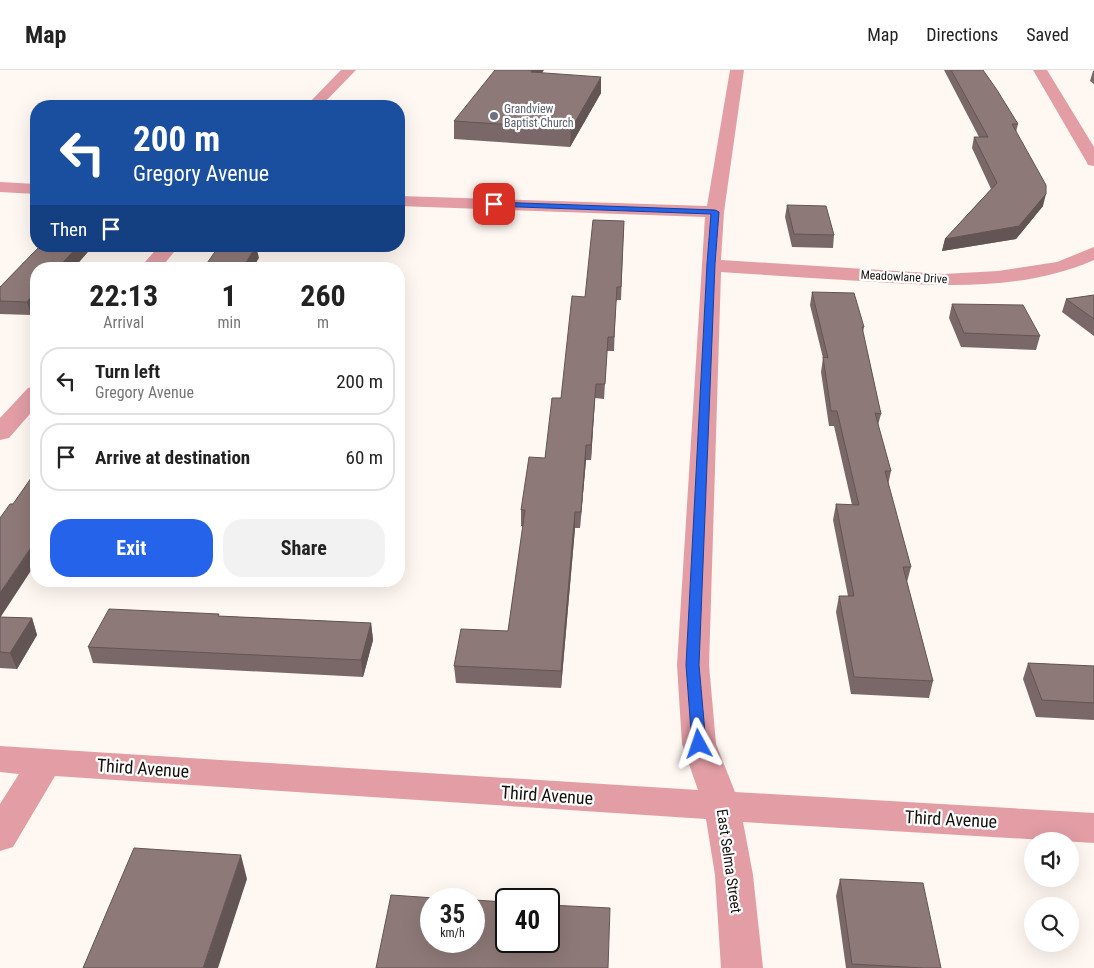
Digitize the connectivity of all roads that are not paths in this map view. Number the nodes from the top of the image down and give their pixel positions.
1 (349, 70) edge
2 (737, 70) edge
3 (1040, 70) edge
4 (320, 100) edge
5 (1094, 161) edge
6 (0, 188) edge
7 (30, 189) edge
8 (405, 201) edge
9 (715, 212) junction
10 (165, 252) edge
11 (1094, 253) edge
12 (155, 262) edge
13 (711, 264) junction
14 (30, 400) edge
15 (0, 433) edge
16 (0, 759) edge
17 (45, 762) junction
18 (722, 806) junction
19 (1094, 828) edge
20 (0, 836) edge
21 (742, 968) edge

1 - 4 street
2 - 9 street, East Selma Street
3 - 5 street
6 - 7 street
8 - 9 street
9 - 13 street, East Selma Street
10 - 12 street
11 - 13 street, Meadowlane Drive
13 - 18 street, East Selma Street
14 - 15 street
16 - 17 street, Third Avenue
17 - 18 street, Third Avenue
17 - 20 street
18 - 19 street, Third Avenue
18 - 21 street, East Selma Street

